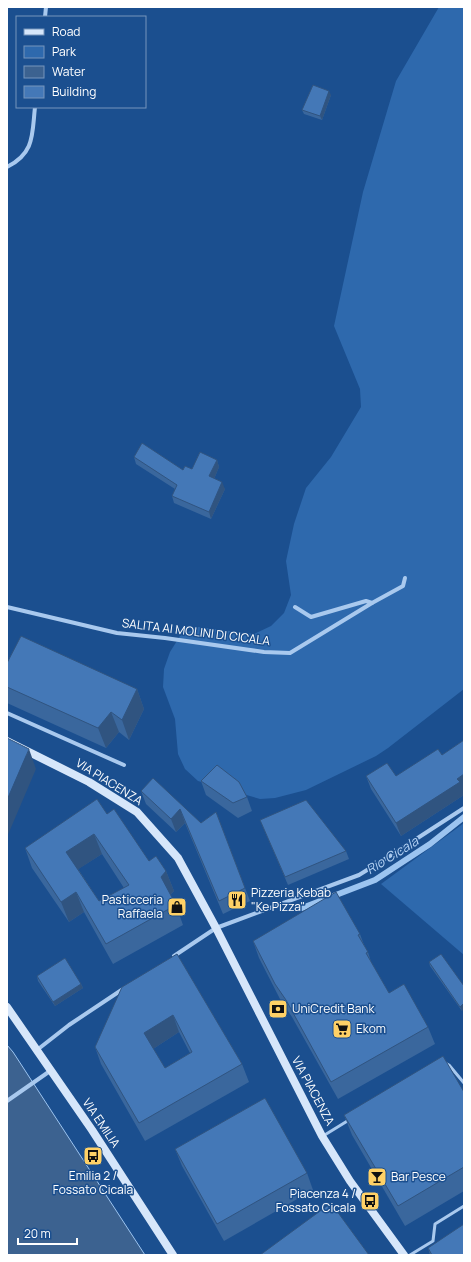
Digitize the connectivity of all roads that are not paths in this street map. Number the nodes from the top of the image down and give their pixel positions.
1 (35, 108) edge
2 (7, 167) edge
3 (405, 578) dead end
4 (372, 603) junction
5 (7, 607) edge
6 (295, 607) dead end
7 (7, 713) edge
8 (7, 741) edge
9 (124, 765) dead end
10 (464, 808) edge
11 (216, 928) junction
12 (167, 960) edge
13 (128, 986) edge
14 (7, 1007) edge
15 (37, 1050) junction
16 (443, 1063) edge
17 (50, 1071) junction
18 (464, 1082) edge
19 (7, 1101) edge
20 (356, 1116) edge
21 (322, 1136) junction
22 (464, 1206) edge
23 (433, 1240) junction
24 (438, 1243) edge
25 (173, 1255) edge
26 (404, 1255) edge
27 (410, 1255) edge

1 - 2 street
3 - 4 street, SALITA AI MOLINI DI CICALA
4 - 5 street, SALITA AI MOLINI DI CICALA
4 - 6 street, SALITA AI MOLINI DI CICALA
7 - 9 street, VIA PIACENZA
8 - 11 main road, VIA PIACENZA
10 - 11 street
11 - 12 street
11 - 21 main road, VIA PIACENZA
13 - 15 street
14 - 15 main road, VIA EMILIA
15 - 17 main road, VIA EMILIA
16 - 18 lane
17 - 19 street
17 - 25 main road, VIA EMILIA
20 - 21 lane
21 - 26 main road, VIA PIACENZA
22 - 23 lane
23 - 24 lane
23 - 27 lane

